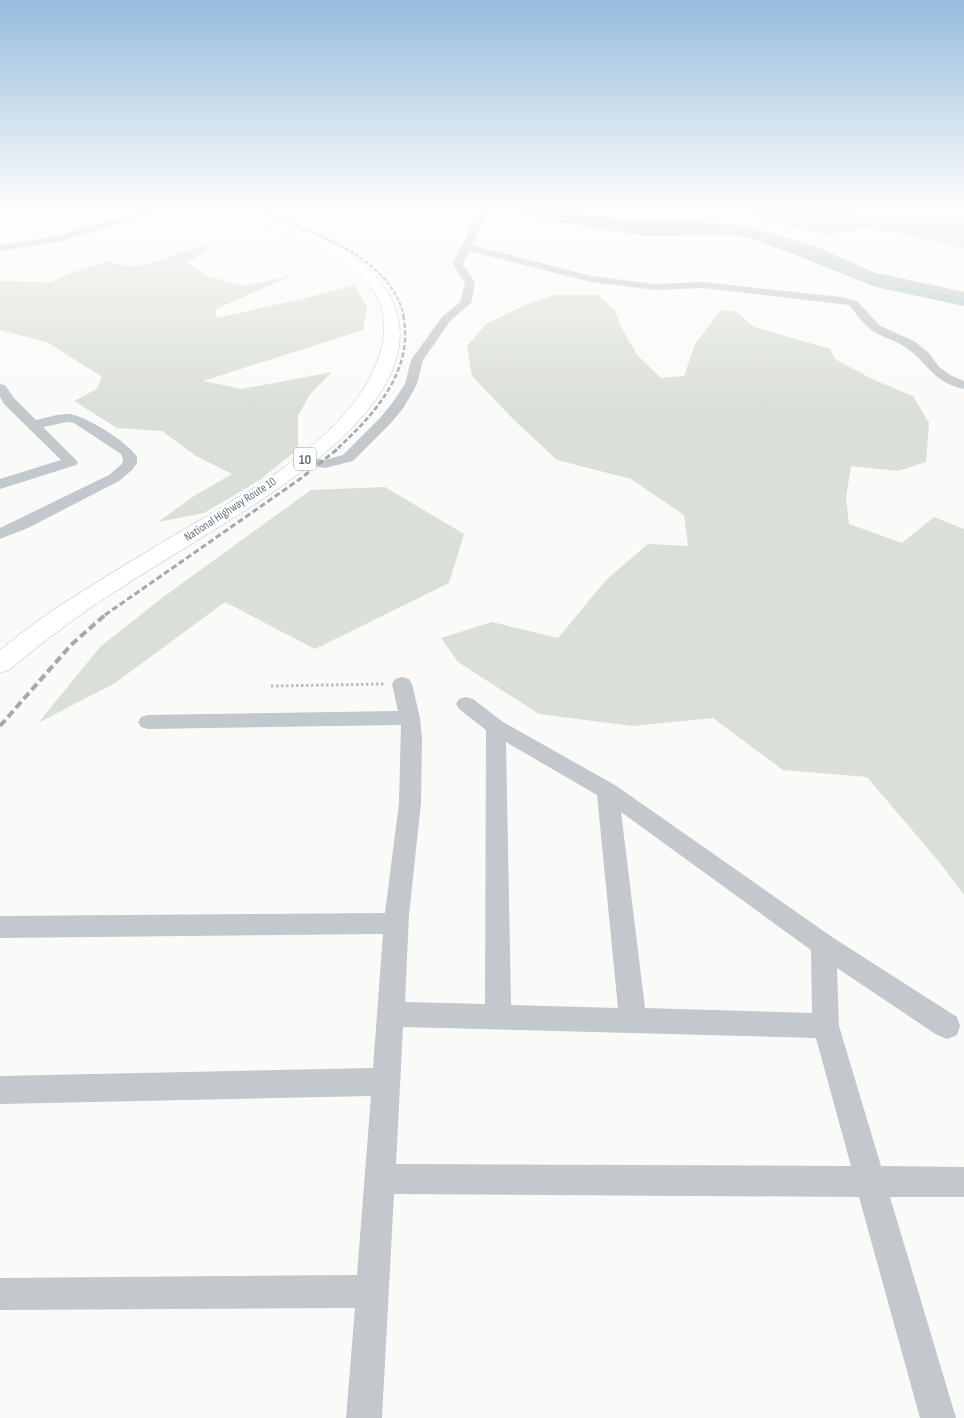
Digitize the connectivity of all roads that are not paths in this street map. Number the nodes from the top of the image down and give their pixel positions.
1 (367, 276) edge
2 (465, 276) edge
3 (580, 276) edge
4 (880, 276) edge
5 (964, 295) edge
6 (964, 385) edge
7 (0, 388) edge
8 (4, 403) edge
9 (34, 424) junction
10 (303, 460) junction
11 (2, 481) edge
12 (0, 534) edge
13 (0, 664) edge
14 (402, 684) road end
15 (466, 704) dead end
16 (410, 718) junction
17 (148, 722) dead end
18 (496, 727) junction
19 (607, 791) junction
20 (396, 923) junction
21 (0, 927) edge
22 (823, 945) junction
23 (390, 1014) junction
24 (498, 1018) junction
25 (633, 1021) junction
26 (826, 1026) junction
27 (947, 1026) dead end
28 (386, 1082) junction
29 (0, 1090) edge
30 (380, 1179) junction
31 (871, 1181) junction
32 (964, 1182) edge
33 (373, 1291) junction
34 (0, 1294) edge
35 (364, 1418) edge
36 (938, 1418) edge

1 - 10 highway, National Highway Route 10 / 10
2 - 10 street
3 - 6 street
4 - 5 street
7 - 8 street
8 - 9 street
9 - 11 street
9 - 12 street
10 - 13 highway, National Highway Route 10 / 10
14 - 16 street
15 - 18 street
16 - 17 street
16 - 20 street
18 - 19 street
18 - 24 street
19 - 22 street
19 - 25 street
20 - 21 street
20 - 23 street
22 - 26 street
22 - 27 street
23 - 24 street
23 - 28 street
24 - 25 street
25 - 26 street
26 - 31 street
28 - 29 street
28 - 30 street
30 - 31 street
30 - 33 street
31 - 32 street
31 - 36 street
33 - 34 street
33 - 35 street

